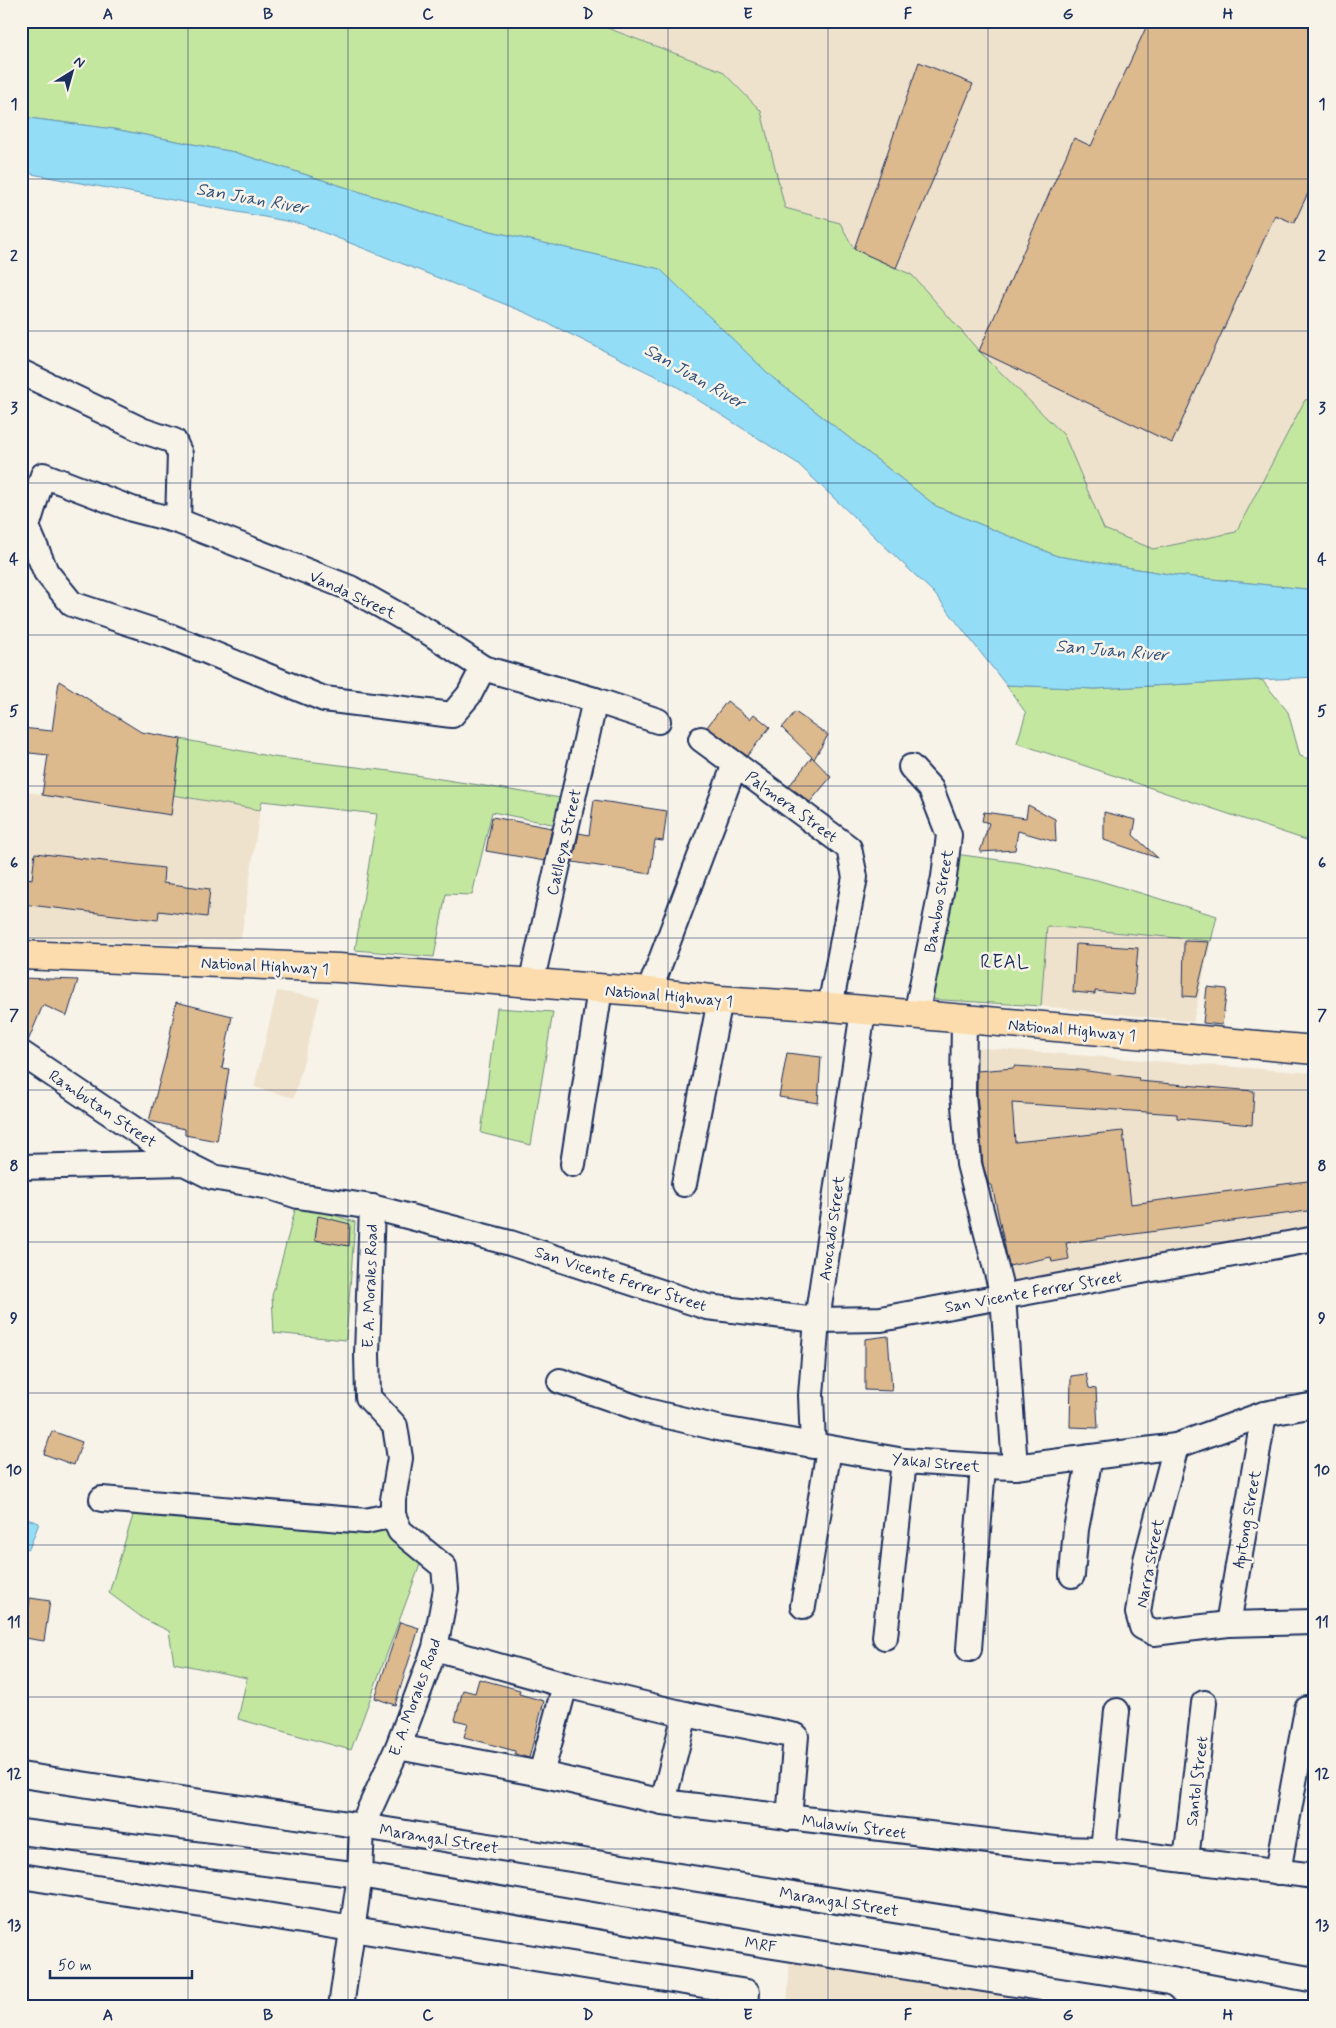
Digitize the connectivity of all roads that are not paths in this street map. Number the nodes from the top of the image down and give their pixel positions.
1 (21, 372) edge
2 (178, 521) junction
3 (482, 668) junction
4 (595, 700) junction
5 (658, 721) dead end
6 (701, 739) dead end
7 (735, 764) junction
8 (911, 767) dead end
9 (21, 955) edge
10 (531, 984) junction
11 (600, 989) junction
12 (649, 992) junction
13 (720, 1000) junction
14 (830, 1007) junction
15 (863, 1011) junction
16 (916, 1015) junction
17 (964, 1020) junction
18 (1315, 1050) edge
19 (21, 1053) edge
20 (184, 1163) junction
21 (573, 1164) dead end
22 (21, 1166) edge
23 (684, 1184) dead end
24 (372, 1207) junction
25 (1315, 1239) edge
26 (1003, 1296) junction
27 (817, 1320) junction
28 (560, 1381) dead end
29 (1315, 1405) edge
30 (1264, 1414) junction
31 (1176, 1446) junction
32 (821, 1447) junction
33 (1090, 1457) junction
34 (904, 1461) junction
35 (983, 1466) junction
36 (1015, 1467) junction
37 (102, 1499) dead end
38 (394, 1515) junction
39 (1072, 1575) dead end
40 (803, 1606) dead end
41 (1314, 1619) edge
42 (1228, 1624) junction
43 (885, 1637) dead end
44 (435, 1648) junction
45 (969, 1650) dead end
46 (565, 1685) junction
47 (1204, 1703) dead end
48 (1307, 1709) dead end
49 (1118, 1711) dead end
50 (684, 1714) junction
51 (398, 1746) junction
52 (541, 1774) junction
53 (21, 1775) edge
54 (663, 1802) junction
55 (789, 1818) junction
56 (362, 1826) junction
57 (21, 1832) edge
58 (1103, 1850) junction
59 (1186, 1860) junction
60 (1278, 1872) junction
61 (360, 1875) junction
62 (21, 1876) edge
63 (1315, 1876) edge
64 (354, 1928) junction
65 (1315, 1980) edge
66 (341, 2007) edge
67 (746, 2007) edge
68 (1162, 2007) edge

1 - 2 street
2 - 3 street, Vanda Street
2 - 3 street, Vanda Street
3 - 4 street, Vanda Street
4 - 5 street, Vanda Street
4 - 10 street, Catlleya Street
6 - 7 street, Palmera Street
7 - 12 street
7 - 14 street, Palmera Street
8 - 16 street, Bamboo Street
9 - 10 highway, National Highway 1
10 - 11 highway, National Highway 1
11 - 12 highway, National Highway 1
11 - 21 street
12 - 13 highway, National Highway 1
13 - 14 highway, National Highway 1
13 - 23 street
14 - 15 highway, National Highway 1
15 - 16 highway, National Highway 1
15 - 27 street, Avocado Street
16 - 17 highway, National Highway 1
17 - 18 highway, National Highway 1
17 - 26 street
19 - 20 street, Rambutan Street
20 - 22 street, San Vicente Ferrer Street
20 - 24 street, San Vicente Ferrer Street
24 - 27 street, San Vicente Ferrer Street
24 - 38 street, E. A. Morales Road
25 - 26 street, San Vicente Ferrer Street
26 - 27 street, San Vicente Ferrer Street
26 - 36 street
27 - 32 street, Avocado Street
28 - 32 street, Yakal Street
29 - 30 street, Yakal Street
30 - 31 street, Yakal Street
30 - 42 street, Apitong Street
31 - 33 street, Yakal Street
31 - 42 street, Narra Street
32 - 34 street, Yakal Street
32 - 40 street, Avocado Street
33 - 36 street, Yakal Street
33 - 39 street
34 - 35 street, Yakal Street
34 - 43 street
35 - 36 street, Yakal Street
35 - 45 street
37 - 38 street
38 - 44 street, E. A. Morales Road
41 - 42 street, Narra Street
44 - 46 street
44 - 51 street, E. A. Morales Road
46 - 50 street
46 - 52 street
47 - 59 street, Santol Street
48 - 60 street
49 - 58 street
50 - 54 street
50 - 55 street
51 - 52 street, Mulawin Street
51 - 56 street, E. A. Morales Road
52 - 54 street, Mulawin Street
53 - 56 street, Marangal Street
54 - 55 street, Mulawin Street
55 - 58 street, Mulawin Street
56 - 61 street
56 - 65 street, Marangal Street
57 - 61 street, MRF
58 - 59 street, Mulawin Street
59 - 60 street, Mulawin Street
60 - 63 street, Mulawin Street
61 - 64 street
61 - 68 street, MRF
62 - 64 street
64 - 66 street
64 - 67 street

